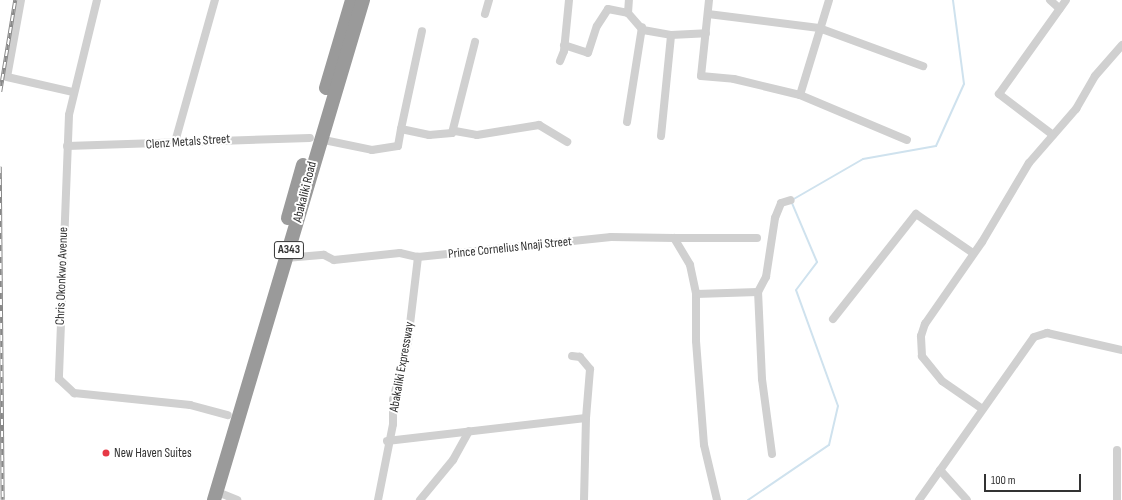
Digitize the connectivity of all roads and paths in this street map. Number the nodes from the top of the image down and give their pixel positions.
1 (21, 0) edge
2 (97, 0) edge
3 (215, 0) edge
4 (352, 0) edge
5 (363, 0) edge
6 (489, 0) edge
7 (568, 0) edge
8 (629, 0) edge
9 (709, 0) edge
10 (829, 0) edge
11 (1050, 0) edge
12 (1066, 0) edge
13 (1060, 9) junction
14 (628, 13) junction
15 (485, 14) dead end
16 (708, 14) junction
17 (642, 27) junction
18 (819, 28) junction
19 (422, 31) dead end
20 (706, 33) junction
21 (671, 35) junction
22 (475, 42) dead end
23 (564, 45) junction
24 (1122, 45) edge
25 (560, 61) dead end
26 (923, 66) dead end
27 (73, 92) junction
28 (800, 94) junction
29 (627, 122) dead end
30 (401, 129) junction
31 (455, 130) junction
32 (1053, 135) junction
33 (661, 136) dead end
34 (315, 138) junction
35 (907, 140) dead end
36 (175, 142) junction
37 (567, 142) dead end
38 (67, 146) junction
39 (791, 200) dead end
40 (674, 238) junction
41 (757, 238) dead end
42 (973, 253) junction
43 (418, 257) junction
44 (286, 258) junction
45 (758, 292) junction
46 (696, 294) junction
47 (833, 319) dead end
48 (1122, 350) edge
49 (572, 356) dead end
50 (981, 408) junction
51 (228, 415) junction
52 (586, 418) junction
53 (468, 430) junction
54 (387, 441) junction
55 (1117, 450) dead end
56 (772, 454) dead end
57 (940, 470) junction
58 (214, 496) edge
59 (204, 500) edge
60 (237, 500) edge
61 (378, 500) edge
62 (420, 500) edge
63 (584, 500) edge
64 (717, 500) edge
65 (918, 500) edge
66 (967, 500) edge
67 (1117, 500) edge

1 - 27 street
2 - 27 street, Chris Okonkwo Avenue
3 - 36 street
4 - 34 highway, Abakaliki Road / A343
5 - 34 highway, Abakaliki Road / A343
6 - 15 street
7 - 23 street
8 - 14 street
9 - 16 street
10 - 18 street
11 - 13 street
12 - 13 street
13 - 32 street
14 - 17 street
14 - 23 street
16 - 18 street
16 - 20 street
17 - 21 street
17 - 29 street
18 - 26 street
18 - 28 street
19 - 30 street
20 - 21 street
20 - 28 street
21 - 33 street
22 - 31 street
23 - 25 street
24 - 32 street
27 - 38 street, Chris Okonkwo Avenue
28 - 35 street
30 - 31 street
30 - 34 street, Clenz Metals Street
31 - 37 street
32 - 42 street
34 - 36 street, Clenz Metals Street
34 - 44 highway, Abakaliki Road / A343
34 - 51 highway, Abakaliki Road / A343
36 - 38 street, Clenz Metals Street
38 - 51 street, Chris Okonkwo Avenue
39 - 45 street
40 - 41 street, Prince Cornelius Nnaji Street
40 - 43 street, Prince Cornelius Nnaji Street
40 - 46 street
42 - 47 street
42 - 50 street
43 - 44 street, Prince Cornelius Nnaji Street
43 - 54 street, Abakaliki Expressway
44 - 58 highway, Abakaliki Road / A343
45 - 46 street
45 - 56 street
46 - 64 street
48 - 50 street
49 - 52 street
50 - 57 street
51 - 59 highway, Abakaliki Road / A343
52 - 53 street
52 - 63 street
53 - 54 street
53 - 62 street
54 - 61 street, Abakaliki Expressway
55 - 67 street
57 - 65 street
57 - 66 street
58 - 60 street

